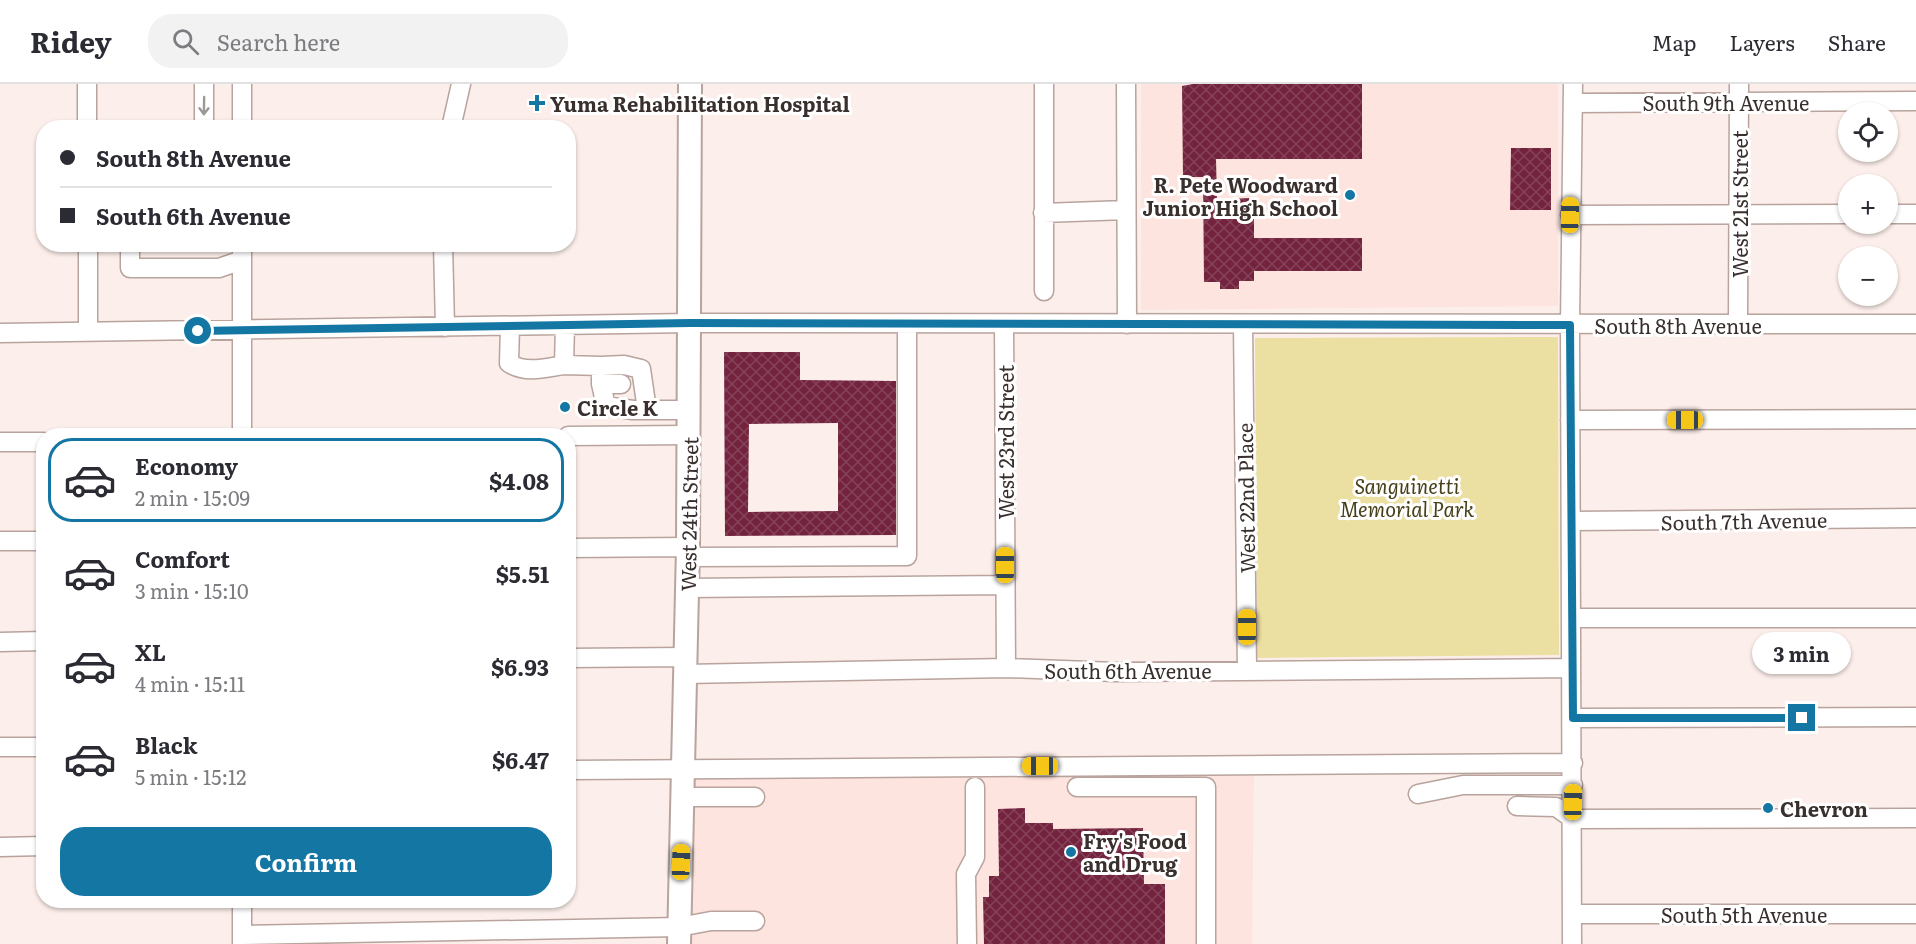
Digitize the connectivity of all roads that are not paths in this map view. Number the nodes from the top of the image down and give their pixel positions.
1 (87, 84) edge
2 (204, 84) edge
3 (242, 84) edge
4 (461, 84) edge
5 (690, 84) edge
6 (1044, 84) edge
7 (1126, 84) edge
8 (1573, 84) edge
9 (1739, 93) edge
10 (1916, 101) edge
11 (1573, 104) junction
12 (87, 120) edge
13 (204, 120) edge
14 (242, 120) edge
15 (453, 120) edge
16 (1126, 210) junction
17 (1043, 213) junction
18 (1739, 214) junction
19 (1838, 214) edge
20 (1898, 214) edge
21 (1916, 214) edge
22 (1570, 215) junction
23 (88, 252) edge
24 (130, 252) edge
25 (242, 252) edge
26 (443, 252) edge
27 (1044, 291) dead end
28 (690, 323) junction
29 (907, 324) junction
30 (1004, 324) junction
31 (1127, 324) junction
32 (1243, 324) junction
33 (1738, 324) junction
34 (1916, 324) edge
35 (565, 325) junction
36 (1570, 325) junction
37 (510, 326) junction
38 (445, 327) junction
39 (242, 331) junction
40 (88, 332) junction
41 (0, 333) edge
42 (564, 365) junction
43 (601, 375) junction
44 (647, 410) junction
45 (690, 410) junction
46 (1916, 419) edge
47 (1570, 420) junction
48 (242, 428) edge
49 (689, 435) junction
50 (576, 436) edge
51 (0, 442) edge
52 (36, 442) edge
53 (1916, 518) edge
54 (1572, 521) junction
55 (0, 541) edge
56 (36, 541) edge
57 (576, 548) edge
58 (688, 552) junction
59 (1005, 585) junction
60 (687, 588) junction
61 (1572, 618) junction
62 (1916, 618) edge
63 (36, 641) edge
64 (0, 642) edge
65 (576, 658) edge
66 (685, 665) junction
67 (1006, 668) junction
68 (1571, 668) junction
69 (1247, 671) junction
70 (1916, 717) edge
71 (1573, 718) junction
72 (0, 747) edge
73 (36, 747) edge
74 (1573, 763) junction
75 (683, 769) junction
76 (576, 770) edge
77 (1573, 785) junction
78 (975, 787) dead end
79 (1077, 787) dead end
80 (1418, 794) dead end
81 (682, 797) junction
82 (755, 797) dead end
83 (1517, 806) dead end
84 (1916, 818) edge
85 (1573, 819) junction
86 (36, 846) edge
87 (0, 847) edge
88 (242, 908) edge
89 (1572, 914) junction
90 (1916, 914) edge
91 (755, 921) dead end
92 (679, 936) edge
93 (242, 939) edge
94 (967, 944) edge
95 (1206, 944) edge
96 (1572, 944) edge

1 - 12 street
2 -> 13 street
3 - 14 street
4 - 15 street
5 - 28 main road, West 24th Street
6 - 17 street
7 - 16 street
8 - 11 street
9 - 10 street, South 9th Avenue
9 - 11 street, South 9th Avenue
9 - 18 street, West 21st Street
11 - 22 street
16 - 17 street
16 - 31 street
17 - 27 street
18 - 19 street
18 - 22 street
18 - 33 street, West 21st Street
20 - 21 street
22 - 36 street
23 - 40 street
24 - 25 street
25 - 39 street
26 - 38 street
28 - 29 street, South 8th Avenue
28 - 35 street, South 8th Avenue
28 - 45 main road, West 24th Street
29 - 30 street, South 8th Avenue
29 - 58 street
30 - 31 street, South 8th Avenue
30 - 59 street, West 23rd Street
31 - 32 street, South 8th Avenue
32 - 36 street, South 8th Avenue
32 - 69 street, West 22nd Place
33 - 34 street, South 8th Avenue
33 - 36 street, South 8th Avenue
35 - 37 street, South 8th Avenue
35 - 42 street
36 - 47 street
37 - 38 street, South 8th Avenue
37 - 42 street
38 - 39 street, South 8th Avenue
39 - 40 street, South 8th Avenue
39 - 48 street
40 - 41 street, South 8th Avenue
42 - 43 street
43 - 44 street
43 - 44 street
44 - 45 street
45 - 49 main road, West 24th Street
46 - 47 street
47 - 54 street
49 - 50 street
49 - 58 main road, West 24th Street
51 - 52 street
53 - 54 street, South 7th Avenue
54 - 61 street
55 - 56 street
57 - 58 street
58 - 60 main road, West 24th Street
59 - 60 street
59 - 67 street, West 23rd Street
60 - 66 main road, West 24th Street
61 - 62 street
61 - 68 street
63 - 64 street
65 - 66 street, South 6th Avenue
66 - 67 street, South 6th Avenue
66 - 75 main road, West 24th Street
67 - 69 street, South 6th Avenue
68 - 69 street, South 6th Avenue
68 - 71 street
70 - 71 street
71 - 74 street
72 - 73 street
74 - 75 street
74 - 77 street
75 - 76 street
75 - 81 main road, West 24th Street
77 - 80 street
77 - 85 street
78 - 94 street
79 - 95 street
81 - 82 street
81 - 92 main road, West 24th Street
83 - 85 street
84 - 85 street
85 - 89 street
86 - 87 street
88 - 93 street
89 - 90 street, South 5th Avenue
89 - 96 street
91 - 92 street
92 - 93 street

